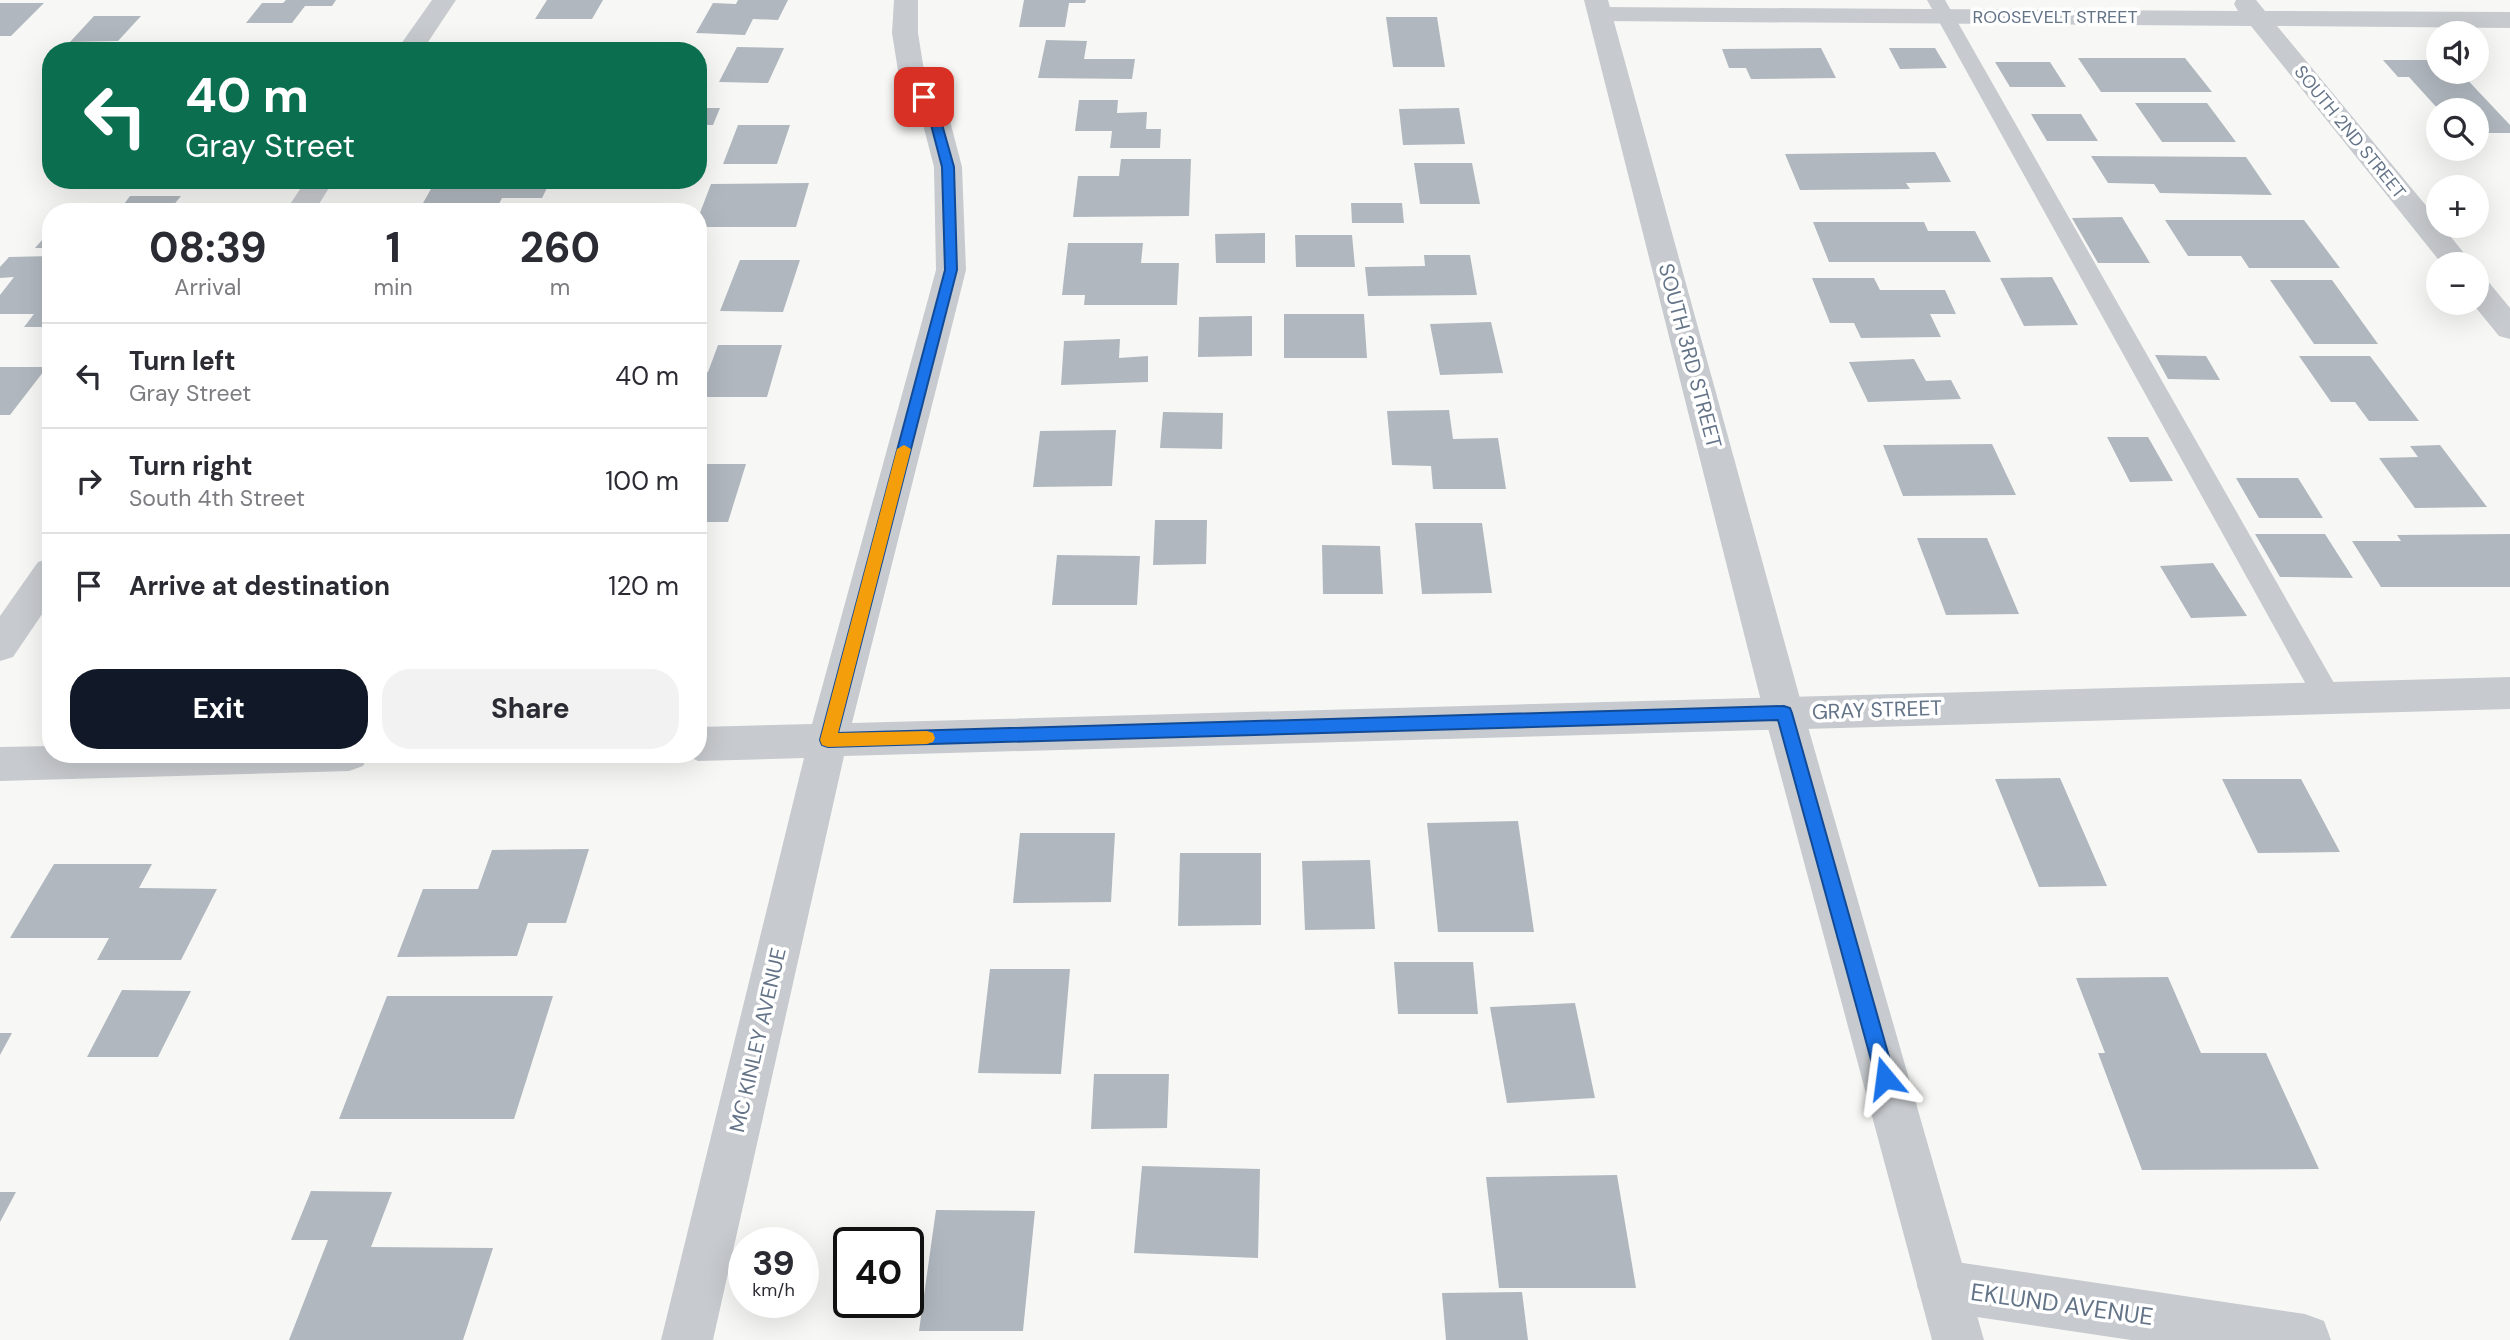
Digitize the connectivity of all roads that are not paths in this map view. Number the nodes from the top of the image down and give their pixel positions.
1 (444, 0) edge
2 (906, 0) edge
3 (1598, 7) edge
4 (1941, 8) edge
5 (2250, 9) edge
6 (2510, 20) edge
7 (415, 42) edge
8 (2448, 252) edge
9 (2489, 303) edge
10 (2510, 329) edge
11 (42, 585) edge
12 (0, 646) edge
13 (2510, 693) edge
14 (2328, 698) junction
15 (1784, 713) junction
16 (828, 740) junction
17 (707, 744) edge
18 (42, 763) edge
19 (0, 764) edge
20 (1943, 1286) junction
21 (687, 1340) edge
22 (1958, 1340) edge
23 (2305, 1340) edge

1 - 7 street
2 - 16 street, MC KINLEY AVENUE
3 - 4 street, ROOSEVELT STREET
3 - 15 street, SOUTH 3RD STREET
4 - 5 street, ROOSEVELT STREET
4 - 14 lane
5 - 6 street, ROOSEVELT STREET
5 - 8 street, SOUTH 2ND STREET
9 - 10 street
11 - 12 street
13 - 14 street, GRAY STREET
14 - 15 street, GRAY STREET
15 - 16 street, GRAY STREET
15 - 20 street, SOUTH 3RD STREET
16 - 17 street, GRAY STREET
16 - 21 street, MC KINLEY AVENUE
18 - 19 street
20 - 22 street, SOUTH 3RD STREET
20 - 23 street, EKLUND AVENUE

